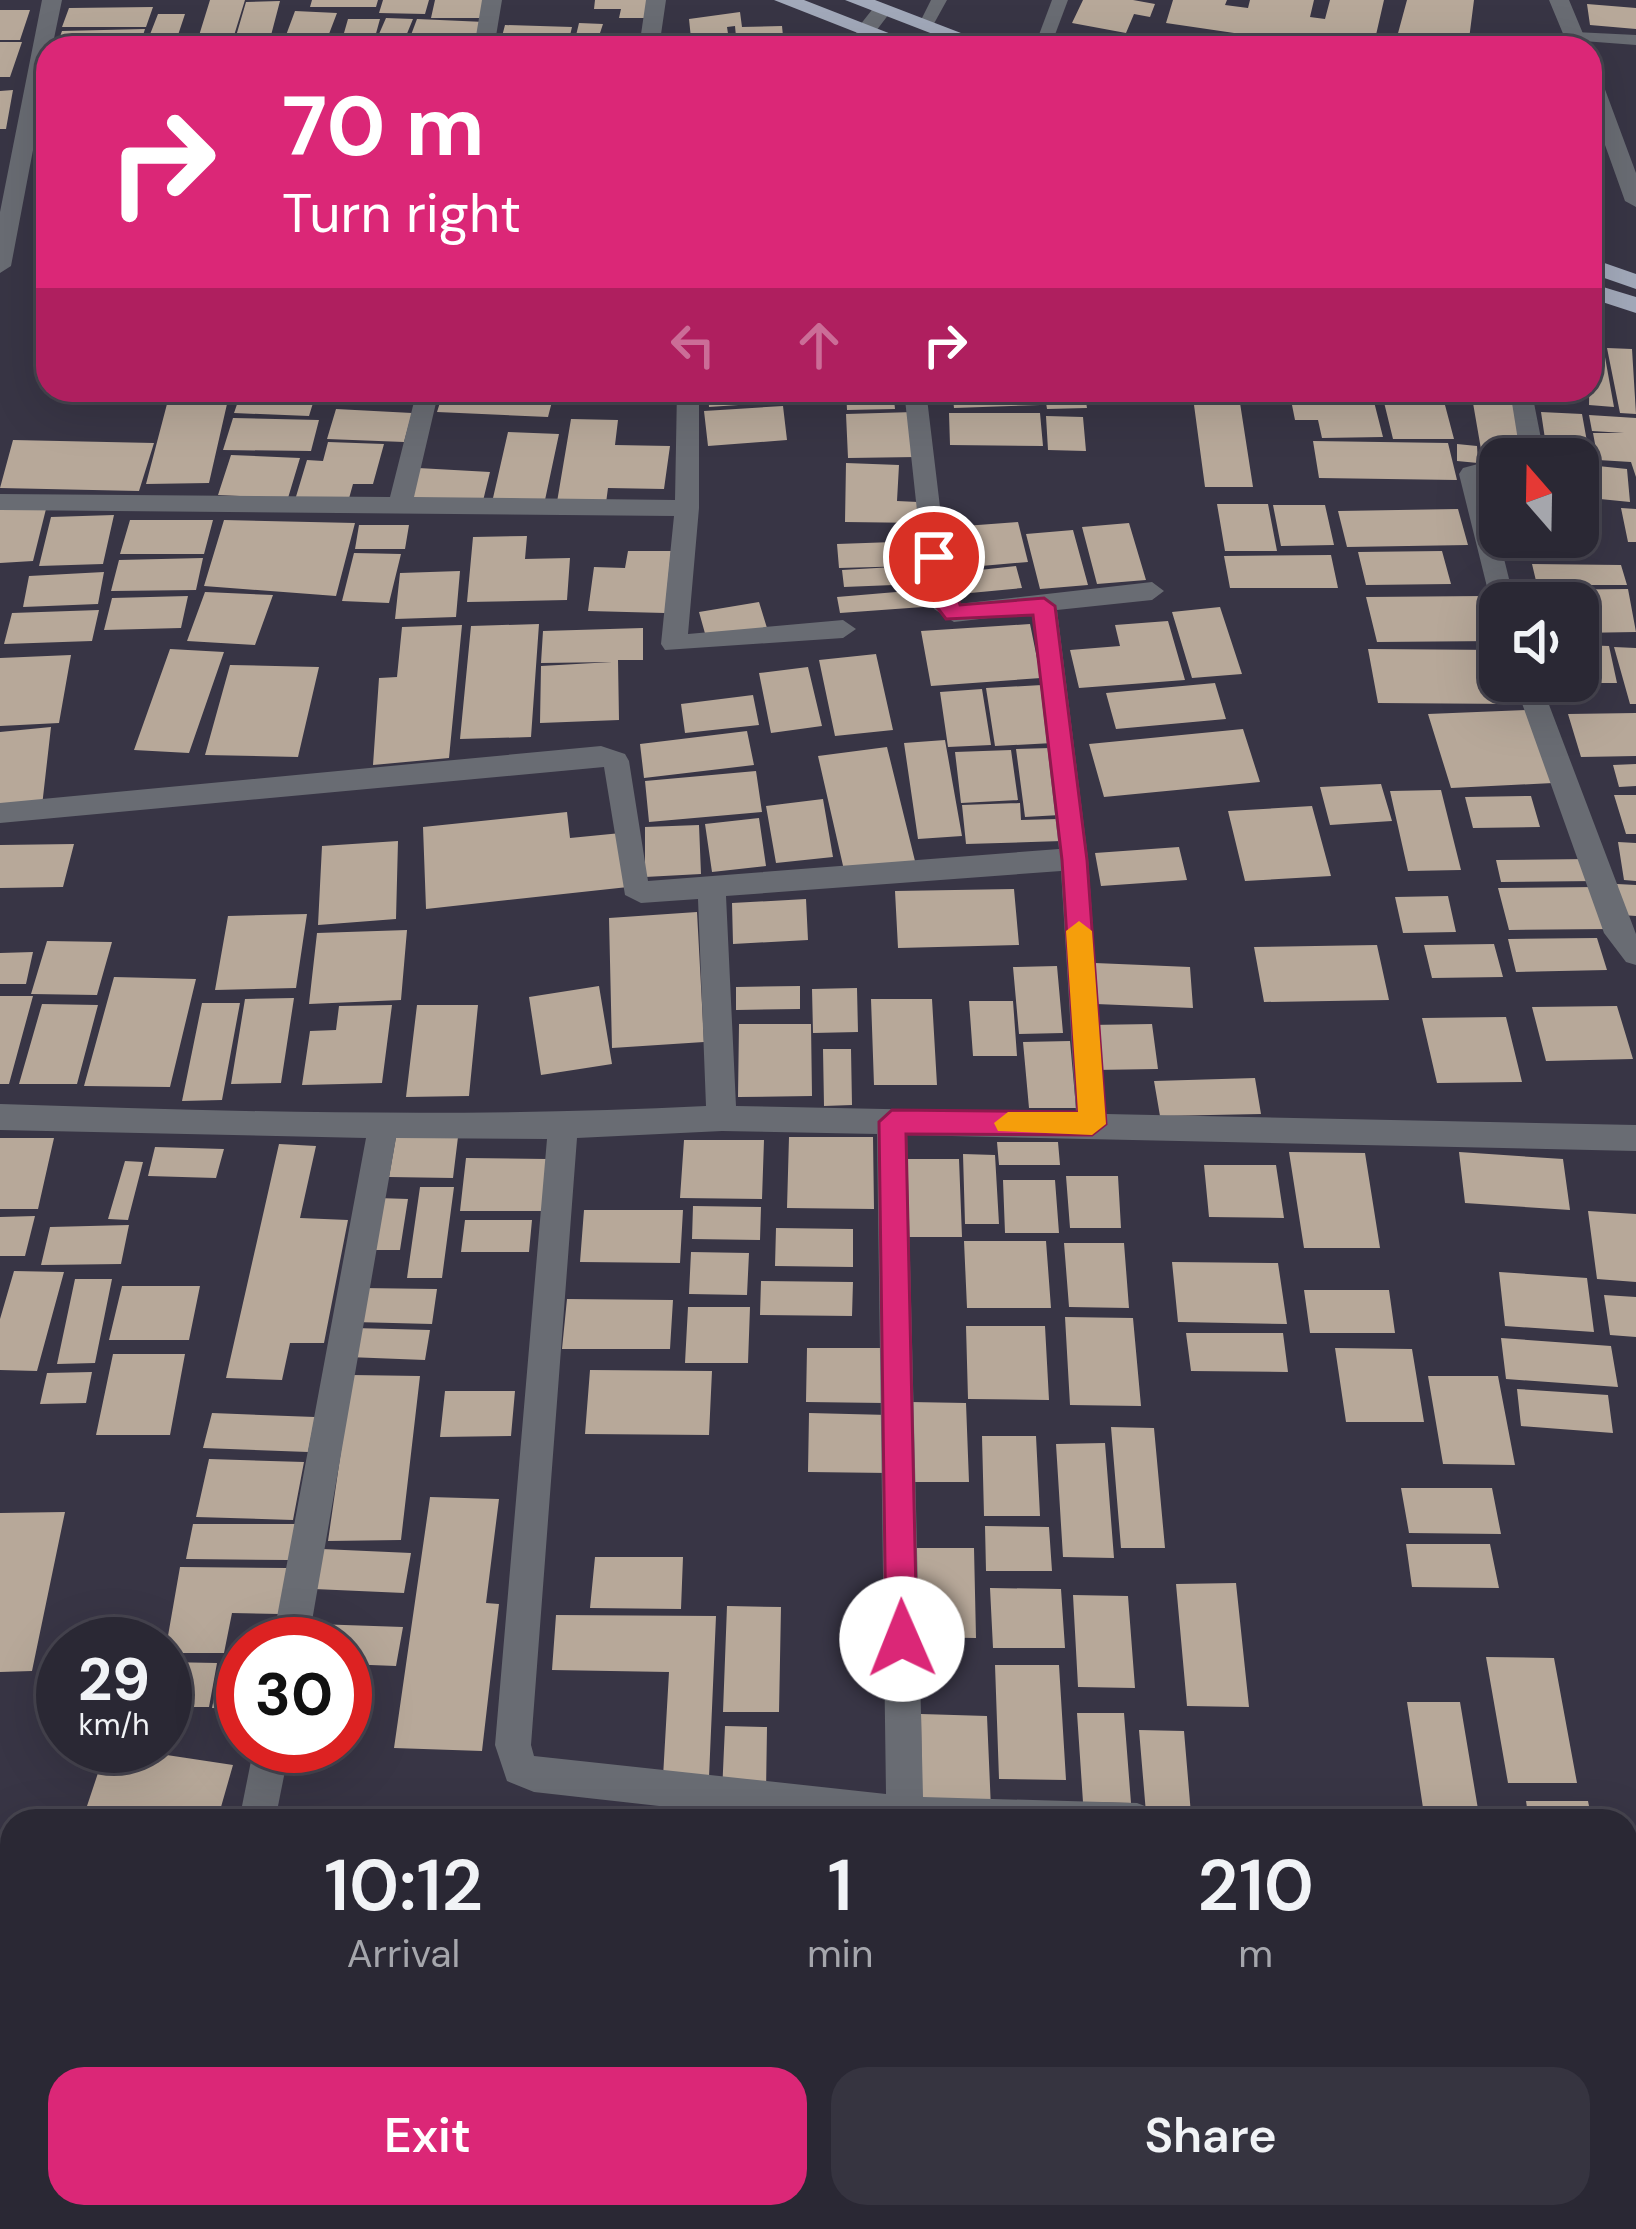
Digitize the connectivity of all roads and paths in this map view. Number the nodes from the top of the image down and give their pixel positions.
1 (52, 0) edge
2 (492, 0) edge
3 (656, 0) edge
4 (784, 0) edge
5 (856, 0) edge
6 (938, 0) edge
7 (1060, 0) edge
8 (1559, 0) edge
9 (887, 5) edge
10 (926, 26) junction
11 (48, 36) edge
12 (486, 36) edge
13 (652, 36) edge
14 (861, 36) edge
15 (869, 36) edge
16 (955, 36) edge
17 (1046, 36) edge
18 (1574, 36) edge
19 (1636, 40) edge
20 (1602, 41) edge
21 (1602, 109) edge
22 (36, 127) edge
23 (1636, 201) edge
24 (0, 266) edge
25 (1602, 269) edge
26 (1636, 282) edge
27 (1602, 294) edge
28 (1636, 305) edge
29 (425, 402) edge
30 (688, 402) edge
31 (916, 402) edge
32 (1523, 402) edge
33 (1529, 438) edge
34 (1479, 469) edge
35 (0, 502) edge
36 (1479, 505) edge
37 (400, 507) junction
38 (687, 508) junction
39 (1152, 591) dead end
40 (1044, 606) junction
41 (843, 629) dead end
42 (1535, 702) edge
43 (0, 813) edge
44 (1074, 860) junction
45 (711, 884) junction
46 (1636, 954) edge
47 (0, 1117) edge
48 (722, 1118) junction
49 (892, 1122) junction
50 (383, 1123) junction
51 (1092, 1124) junction
52 (563, 1126) junction
53 (1636, 1138) edge
54 (295, 1617) edge
55 (266, 1773) edge
56 (259, 1809) edge
57 (851, 1809) edge
58 (905, 1809) edge

1 - 11 street
2 - 12 street
3 - 13 street
4 - 14 highway
5 - 9 highway
6 - 10 lane
7 - 17 lane
8 - 18 street
9 - 10 highway
9 - 15 street
10 - 16 highway
19 - 20 lane
21 - 23 street
22 - 24 street
25 - 26 highway
27 - 28 highway
29 - 37 street
30 - 38 street
31 - 40 street
32 - 33 street
34 - 36 street
35 - 37 street
37 - 38 street
38 - 41 street
39 - 40 street
40 - 44 street
42 - 46 street
43 - 45 street
44 - 45 street
44 - 51 street
45 - 48 street
47 - 50 street
48 - 49 street
48 - 52 street
49 - 51 street
49 - 58 street
50 - 52 street
50 - 54 street
51 - 53 street
52 - 57 street
55 - 56 street

